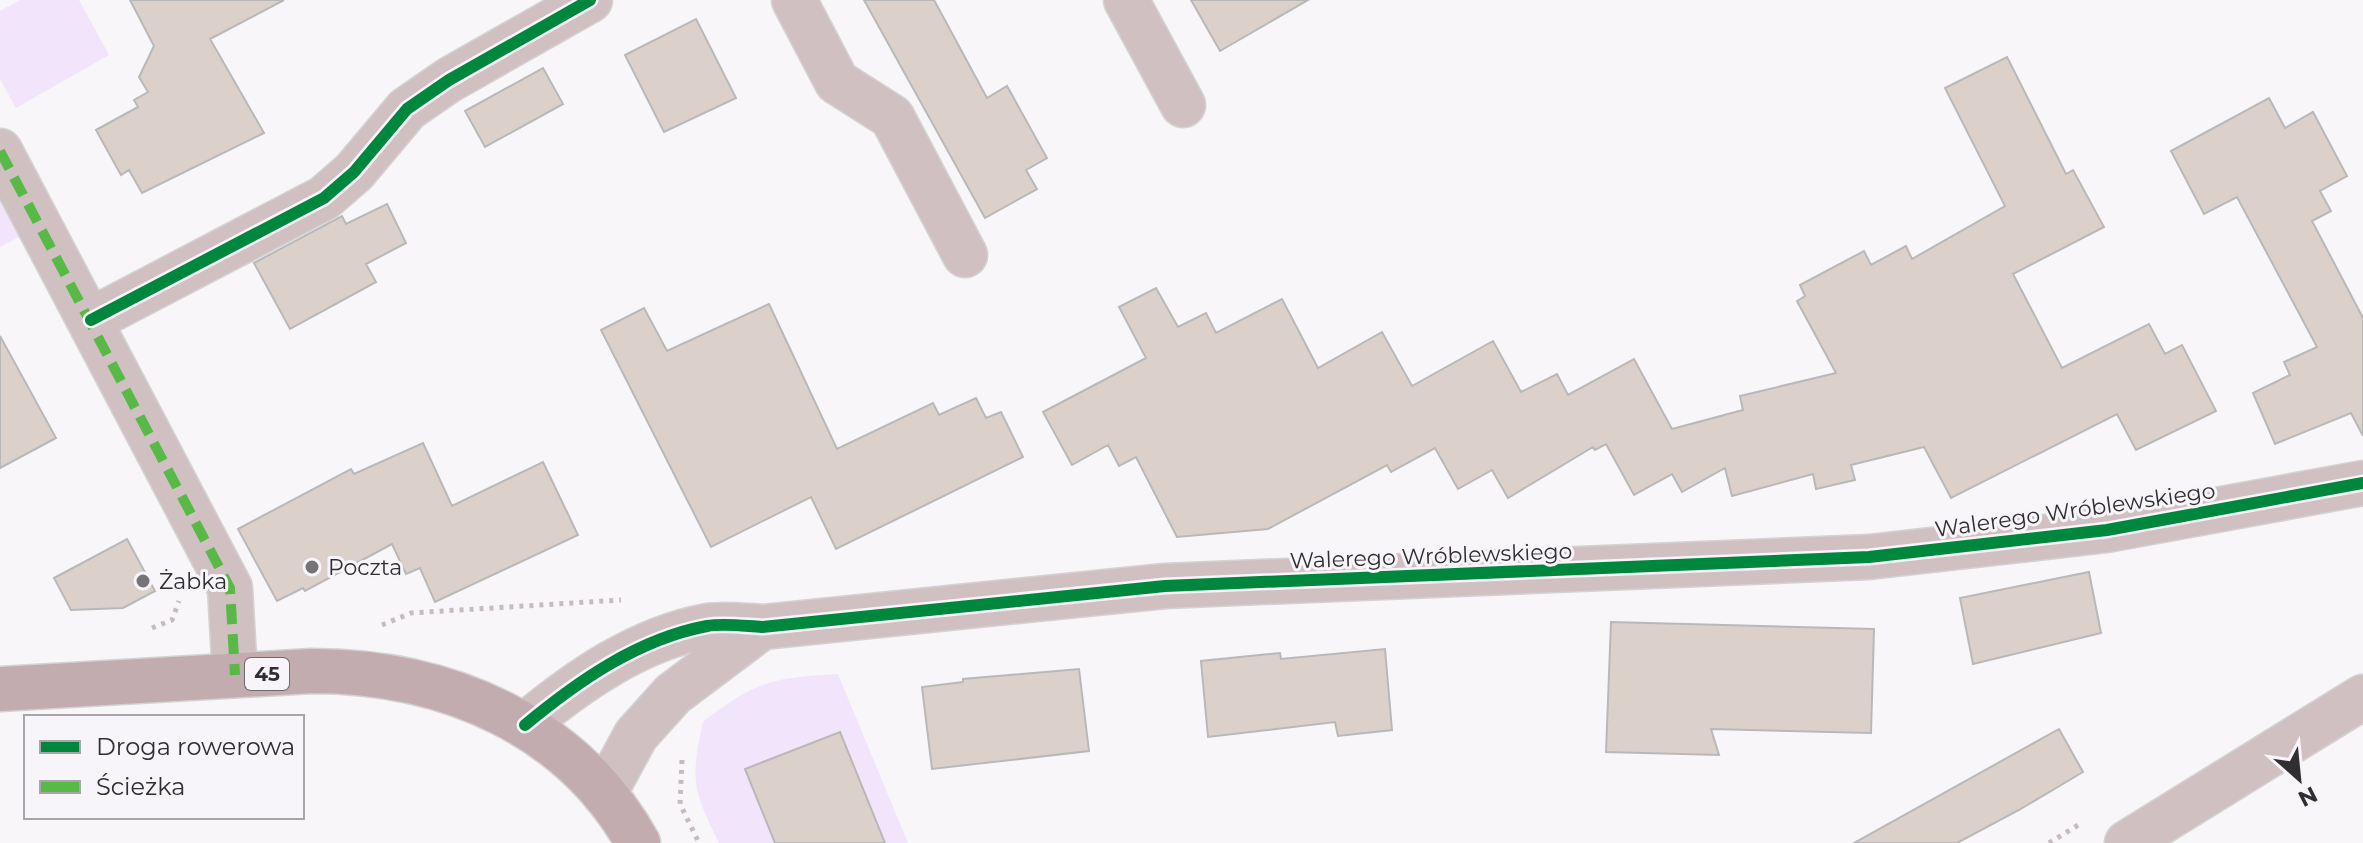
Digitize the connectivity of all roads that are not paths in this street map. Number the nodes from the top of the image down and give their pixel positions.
1 (590, 0) edge
2 (794, 0) edge
3 (1126, 0) edge
4 (1183, 105) dead end
5 (0, 151) edge
6 (965, 255) dead end
7 (91, 320) junction
8 (2363, 483) edge
9 (762, 627) junction
10 (235, 675) junction
11 (0, 689) edge
12 (2363, 697) edge
13 (525, 725) junction
14 (604, 794) junction
15 (638, 843) edge
16 (2127, 843) edge

1 - 7 street
2 - 6 street
3 - 4 street
5 - 7 street
7 - 10 street
8 - 9 street, Walerego Wróblewskiego
9 - 13 street, Walerego Wróblewskiego
9 - 14 street
10 - 11 main road, 45
10 - 13 main road, 45
12 - 16 street
13 - 14 main road, 45
14 - 15 main road, 45

